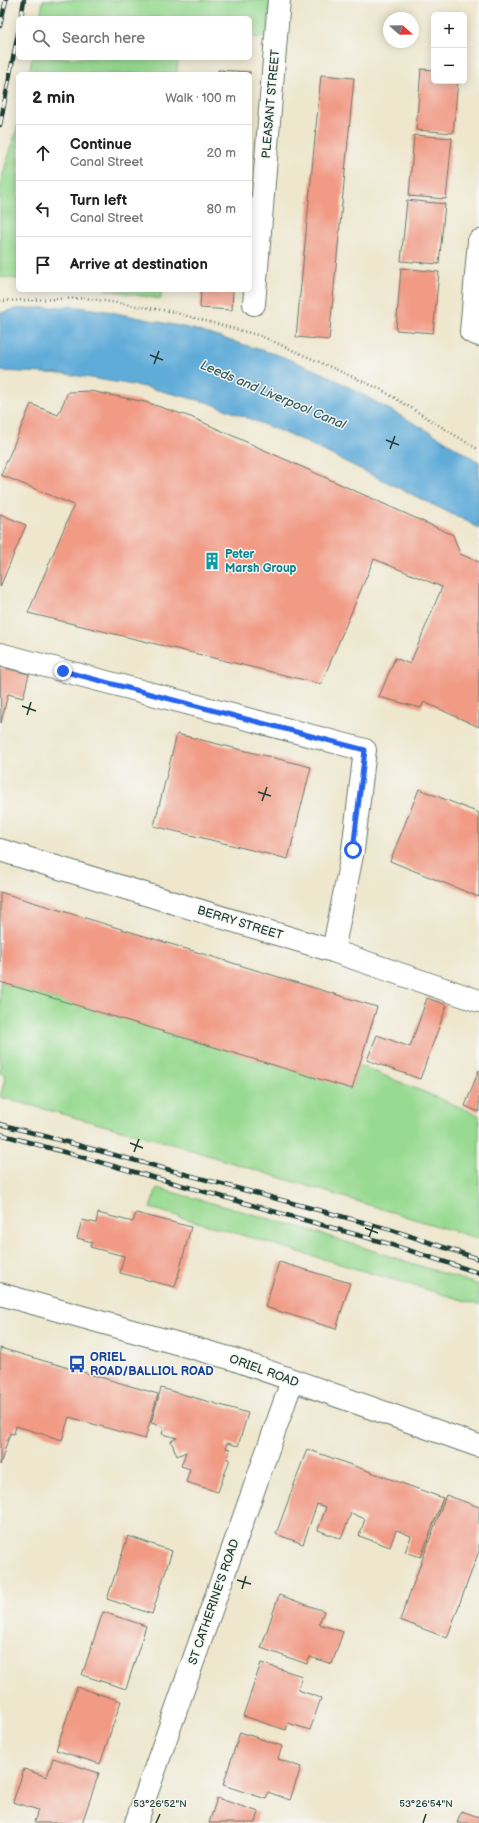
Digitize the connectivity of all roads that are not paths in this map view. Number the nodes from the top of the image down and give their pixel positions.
1 (279, 0) edge
2 (479, 241) edge
3 (254, 304) dead end
4 (475, 334) edge
5 (0, 654) edge
6 (0, 850) edge
7 (333, 951) junction
8 (479, 1001) edge
9 (0, 1294) edge
10 (292, 1381) junction
11 (479, 1446) edge
12 (136, 1823) edge

1 - 3 street, PLEASANT STREET
2 - 4 street
5 - 7 street
6 - 7 street, BERRY STREET
7 - 8 street, BERRY STREET
9 - 10 street, ORIEL ROAD
10 - 11 street, ORIEL ROAD
10 - 12 street, ST CATHERINE'S ROAD

